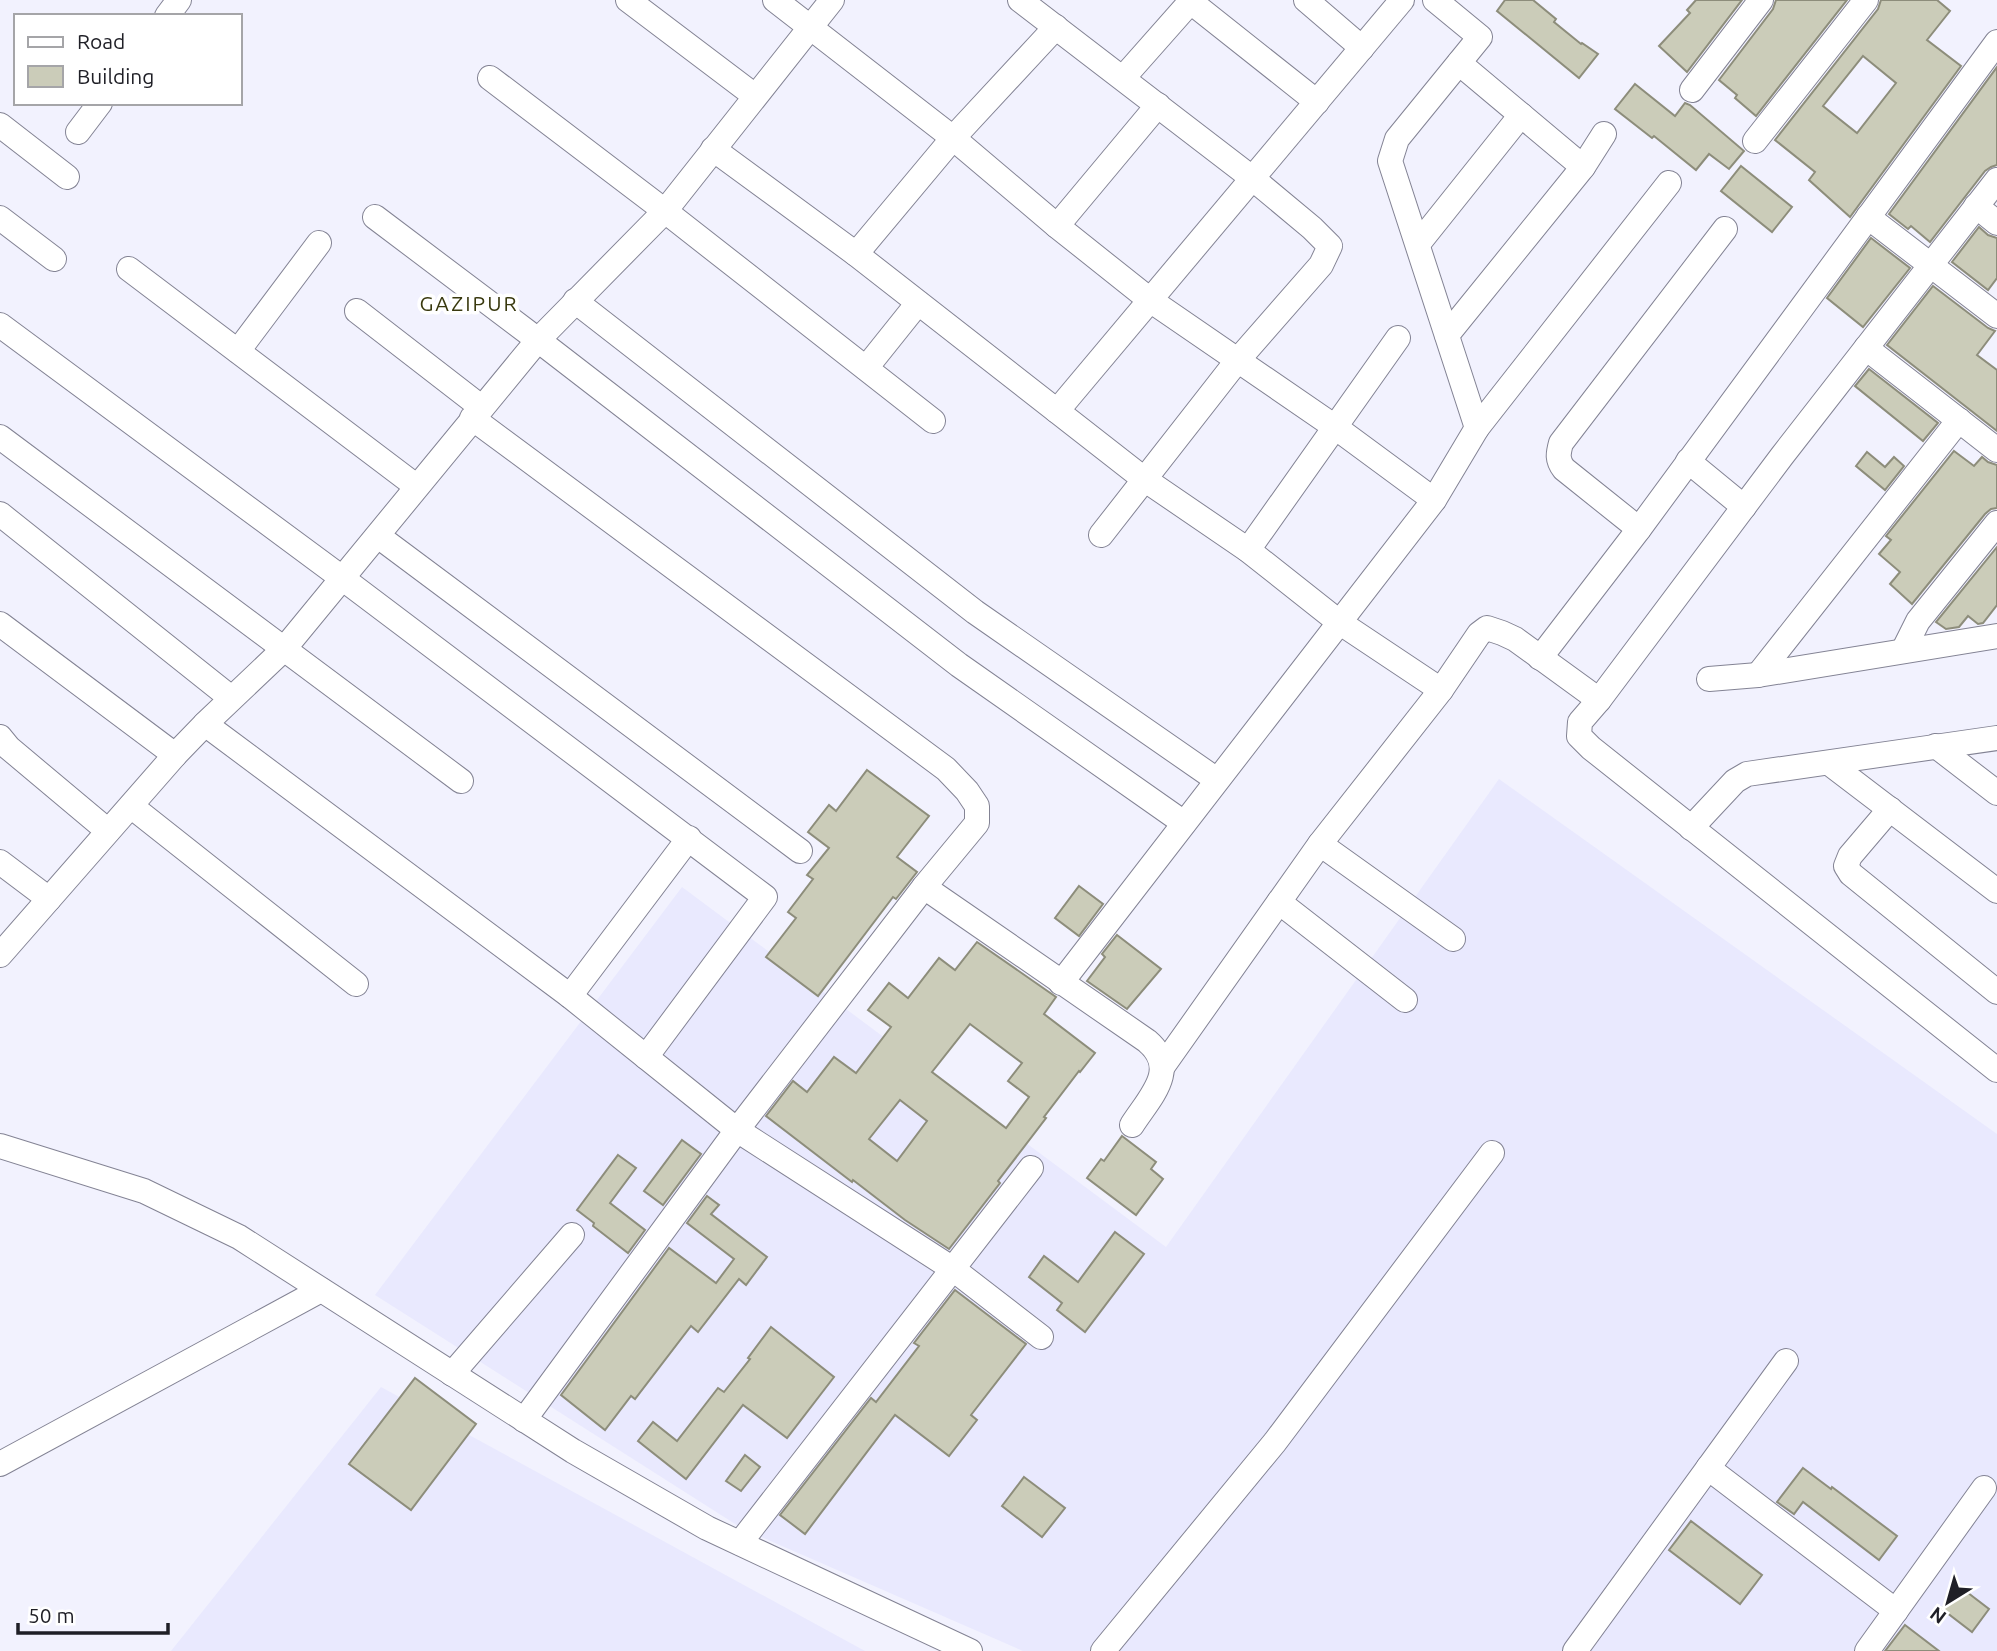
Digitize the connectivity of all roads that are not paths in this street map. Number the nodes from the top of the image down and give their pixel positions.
1 (628, 0) edge
2 (775, 0) edge
3 (832, 0) edge
4 (1306, 0) edge
5 (1402, 0) edge
6 (1761, 0) edge
7 (1866, 0) edge
8 (1192, 1) edge
9 (1028, 2) edge
10 (1447, 4) edge
11 (810, 26) junction
12 (1056, 27) junction
13 (1997, 42) edge
14 (1362, 48) junction
15 (1459, 63) junction
16 (490, 78) dead end
17 (1123, 78) junction
18 (1692, 90) dead end
19 (755, 96) junction
20 (1317, 102) junction
21 (98, 105) edge
22 (1158, 105) junction
23 (1521, 115) junction
24 (0, 125) edge
25 (78, 132) dead end
26 (1604, 134) dead end
27 (953, 138) junction
28 (1755, 141) dead end
29 (713, 149) junction
30 (1583, 167) junction
31 (68, 177) dead end
32 (1252, 178) junction
33 (1997, 180) edge
34 (1669, 183) dead end
35 (1976, 206) junction
36 (664, 211) junction
37 (374, 217) dead end
38 (1868, 217) junction
39 (0, 218) edge
40 (1997, 223) edge
41 (1057, 226) junction
42 (1725, 229) dead end
43 (318, 243) dead end
44 (1418, 244) junction
45 (856, 254) junction
46 (54, 259) dead end
47 (1931, 264) junction
48 (128, 269) dead end
49 (1150, 300) junction
50 (575, 301) junction
51 (918, 303) junction
52 (357, 311) dead end
53 (1997, 316) edge
54 (0, 326) edge
55 (1447, 335) junction
56 (1398, 338) dead end
57 (538, 340) junction
58 (1866, 348) junction
59 (238, 352) junction
60 (1237, 361) junction
61 (866, 368) junction
62 (1057, 411) junction
63 (477, 412) junction
64 (933, 421) dead end
65 (1959, 421) junction
66 (1335, 427) junction
67 (1477, 428) junction
68 (0, 436) edge
69 (1997, 450) edge
70 (1688, 461) junction
71 (1144, 479) junction
72 (416, 486) junction
73 (1434, 500) junction
74 (1744, 507) junction
75 (0, 514) edge
76 (1997, 523) edge
77 (1639, 529) junction
78 (1101, 536) dead end
79 (378, 537) junction
80 (1248, 550) junction
81 (342, 578) junction
82 (1339, 622) junction
83 (2, 630) edge
84 (1997, 636) edge
85 (284, 649) junction
86 (1903, 651) junction
87 (1540, 658) junction
88 (1758, 675) junction
89 (1709, 679) dead end
90 (1441, 690) junction
91 (231, 698) junction
92 (1599, 700) junction
93 (205, 724) junction
94 (0, 737) edge
95 (1997, 737) edge
96 (1936, 746) junction
97 (175, 755) junction
98 (1829, 763) junction
99 (1217, 780) junction
100 (461, 782) dead end
101 (1997, 793) edge
102 (131, 806) junction
103 (1890, 809) junction
104 (1184, 823) junction
105 (1691, 828) junction
106 (108, 831) junction
107 (689, 838) junction
108 (1320, 844) junction
109 (800, 851) dead end
110 (0, 862) edge
111 (924, 887) junction
112 (1997, 891) edge
113 (49, 899) junction
114 (1279, 902) junction
115 (1452, 939) dead end
116 (0, 955) edge
117 (1061, 983) junction
118 (356, 984) dead end
119 (1997, 992) edge
120 (570, 996) junction
121 (1405, 1000) dead end
122 (646, 1056) junction
123 (1163, 1066) junction
124 (1997, 1070) edge
125 (1132, 1125) dead end
126 (737, 1130) junction
127 (0, 1146) edge
128 (1492, 1153) dead end
129 (1031, 1168) dead end
130 (572, 1235) dead end
131 (953, 1269) junction
132 (321, 1290) junction
133 (1041, 1337) dead end
134 (1786, 1361) dead end
135 (452, 1374) junction
136 (524, 1420) junction
137 (0, 1464) edge
138 (1708, 1468) junction
139 (1984, 1488) dead end
140 (740, 1543) junction
141 (1896, 1611) junction
142 (969, 1651) edge
143 (1103, 1651) edge
144 (1575, 1651) edge
145 (1867, 1651) edge

1 - 19 street
2 - 11 street
3 - 11 street
4 - 14 street
5 - 14 street
6 - 18 street
7 - 28 street
8 - 17 street
8 - 20 street
9 - 12 street
10 - 15 street
11 - 19 street
11 - 27 street
12 - 17 street
12 - 27 street
13 - 38 street
14 - 20 street
15 - 23 street
15 - 44 street
16 - 36 street
17 - 22 street
19 - 29 street
20 - 32 street
21 - 25 street
22 - 32 street
22 - 41 street
23 - 30 street
23 - 44 street
24 - 31 street
26 - 30 street
27 - 41 street
27 - 45 street
29 - 36 street
29 - 45 street
30 - 55 street
32 - 49 street
32 - 60 street
33 - 35 street
34 - 67 street
35 - 40 street
35 - 47 street
36 - 50 street
36 - 61 street
37 - 57 street
38 - 47 street
38 - 70 street
39 - 46 street
41 - 49 street
42 - 77 street
43 - 59 street
44 - 55 street
45 - 51 street
47 - 53 street
47 - 58 street
48 - 59 street
49 - 60 street
49 - 62 street
50 - 57 street
50 - 99 street
51 - 61 street
51 - 62 street
52 - 63 street
54 - 81 street
55 - 67 street
56 - 66 street
57 - 63 street
57 - 104 street
58 - 65 street
58 - 74 street
59 - 72 street
60 - 66 street
60 - 71 street
61 - 64 street
62 - 71 street
63 - 72 street
63 - 111 street
65 - 69 street
65 - 88 street
66 - 73 street
66 - 80 street
67 - 73 street
68 - 85 street
70 - 74 street
70 - 77 street
71 - 78 street
71 - 80 street
72 - 79 street
73 - 82 street
74 - 92 street
75 - 91 street
76 - 86 street
77 - 87 street
79 - 81 street
79 - 109 street
80 - 82 street
81 - 85 street
81 - 107 street
82 - 90 street
82 - 99 street
83 - 97 street
84 - 86 street
85 - 91 street
85 - 100 street
86 - 88 street
87 - 90 street
87 - 92 street
88 - 89 street
90 - 108 street
91 - 93 street
92 - 105 street
93 - 97 street
93 - 120 street
94 - 106 street
95 - 96 street
96 - 98 street
96 - 101 street
97 - 102 street
98 - 103 street
98 - 105 street
99 - 104 street
102 - 106 street
102 - 118 street
103 - 112 street
103 - 119 street
104 - 117 street
105 - 124 street
106 - 113 street
107 - 120 street
107 - 122 street
108 - 114 street
108 - 115 street
110 - 113 street
111 - 117 street
111 - 126 street
113 - 116 street
114 - 121 street
114 - 123 street
117 - 123 street
120 - 122 street
122 - 126 street
123 - 125 street
126 - 131 street
126 - 136 street
127 - 132 street
128 - 143 street
129 - 131 street
130 - 135 street
131 - 133 street
131 - 140 street
132 - 135 street
132 - 137 street
134 - 138 street
135 - 136 street
136 - 140 street
138 - 141 street
138 - 144 street
139 - 141 street
140 - 142 street
141 - 145 street

